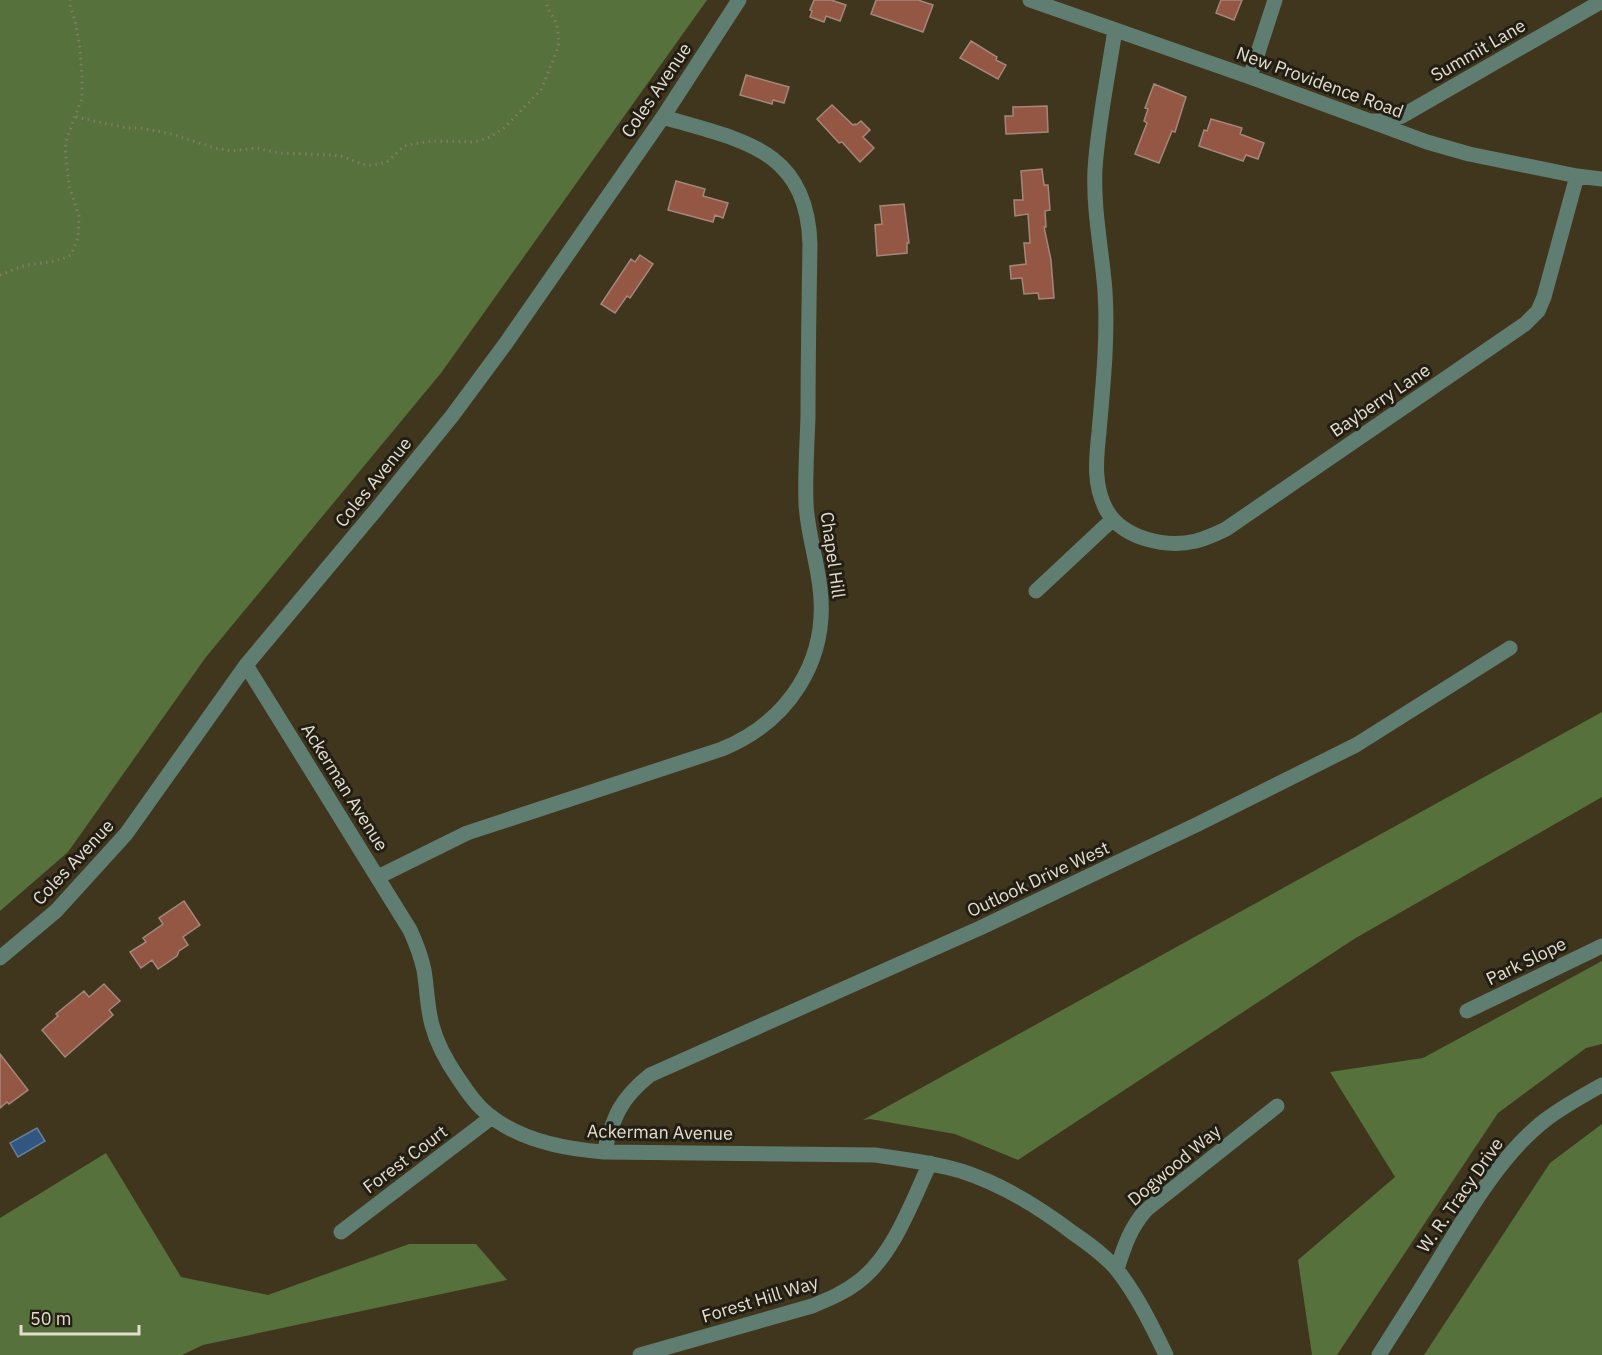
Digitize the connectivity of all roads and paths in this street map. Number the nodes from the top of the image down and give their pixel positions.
1 (70, 0) edge
2 (547, 0) edge
3 (739, 0) edge
4 (1030, 0) edge
5 (1275, 0) edge
6 (1602, 1) edge
7 (1114, 30) junction
8 (1250, 77) junction
9 (76, 117) junction
10 (663, 117) junction
11 (1370, 122) junction
12 (1577, 176) junction
13 (1602, 179) edge
14 (0, 275) edge
15 (1113, 519) junction
16 (1036, 591) dead end
17 (1510, 648) dead end
18 (246, 665) junction
19 (378, 877) junction
20 (1602, 946) edge
21 (0, 958) edge
22 (1467, 1011) dead end
23 (1602, 1085) edge
24 (1277, 1106) dead end
25 (492, 1117) junction
26 (604, 1152) junction
27 (930, 1164) junction
28 (341, 1232) dead end
29 (1117, 1269) junction
30 (640, 1355) edge
31 (1166, 1355) edge
32 (1379, 1355) edge

1 - 9 path
2 - 9 path
3 - 10 street, Coles Avenue
4 - 7 street, New Providence Road
5 - 8 street
6 - 11 street, Summit Lane
7 - 8 street, New Providence Road
7 - 15 street, Bayberry Lane
8 - 11 street, New Providence Road
9 - 14 path
10 - 18 street, Coles Avenue
10 - 19 street, Chapel Hill
11 - 12 street, New Providence Road
12 - 13 street, New Providence Road
12 - 15 street, Bayberry Lane
15 - 16 street
17 - 26 street, Outlook Drive West
18 - 19 street, Ackerman Avenue
18 - 21 street, Coles Avenue
19 - 25 street, Ackerman Avenue
20 - 22 street, Park Slope
23 - 32 street, W. R. Tracy Drive
24 - 29 street, Dogwood Way
25 - 26 street, Ackerman Avenue
25 - 28 street, Forest Court
26 - 27 street, Ackerman Avenue
27 - 29 street, Ackerman Avenue
27 - 30 street, Forest Hill Way
29 - 31 street, Ackerman Avenue

